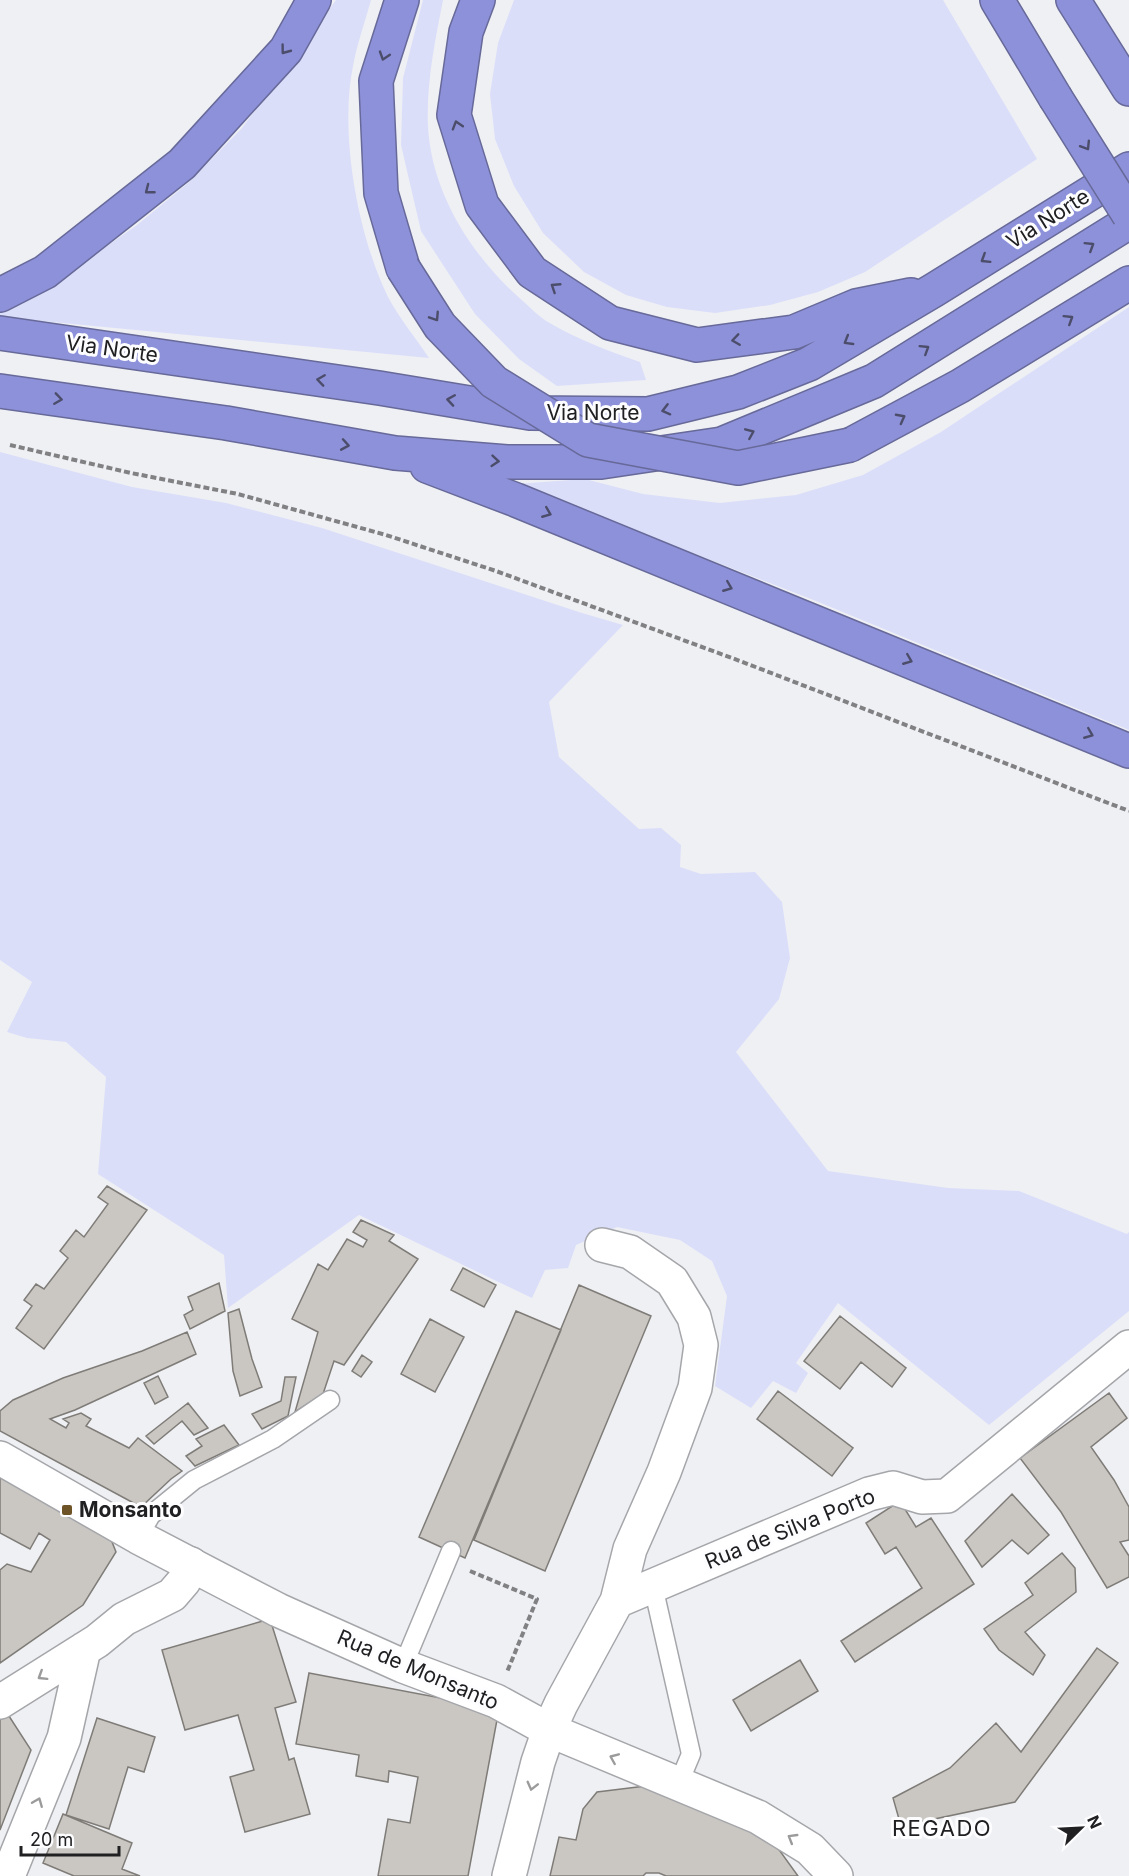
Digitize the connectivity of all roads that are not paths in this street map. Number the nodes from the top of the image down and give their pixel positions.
1 (314, 0) edge
2 (402, 0) edge
3 (478, 0) edge
4 (977, 0) edge
5 (997, 0) edge
6 (1073, 0) edge
7 (1033, 60) junction
8 (1129, 89) edge
9 (1129, 169) edge
10 (1129, 214) edge
11 (1129, 222) edge
12 (1129, 283) edge
13 (934, 290) junction
14 (0, 295) edge
15 (0, 333) edge
16 (0, 391) edge
17 (395, 453) junction
18 (1129, 751) edge
19 (602, 1245) dead end
20 (1129, 1347) edge
21 (330, 1400) dead end
22 (0, 1458) edge
23 (138, 1537) junction
24 (448, 1557) road end
25 (191, 1564) junction
26 (653, 1586) junction
27 (616, 1601) junction
28 (84, 1649) junction
29 (403, 1666) junction
30 (0, 1702) edge
31 (549, 1730) junction
32 (678, 1785) junction
33 (8, 1876) edge
34 (509, 1876) edge
35 (836, 1876) edge

1 -> 14 highway
2 -> 12 highway, bridge
13 -> 3 highway
4 - 7 highway
5 - 7 highway
6 - 8 highway
7 -> 10 highway, bridge
9 -> 13 highway, Via Norte
17 -> 11 highway, Via Norte
13 -> 15 highway, Via Norte
16 -> 17 highway, Via Norte
17 -> 18 highway
19 - 27 street
20 - 26 street, Rua de Silva Porto
21 - 23 lane
22 - 23 street, Rua de Monsanto
23 - 25 street, Rua de Monsanto
24 - 29 lane
25 - 28 street
25 - 29 street, Rua de Monsanto
26 - 27 street, Rua de Silva Porto
26 - 32 lane
27 - 31 street
28 -> 30 street
33 -> 28 street
29 - 31 street, Rua de Monsanto
32 -> 31 street, Rua de Monsanto
31 -> 34 street
35 -> 32 street, Rua de Monsanto

